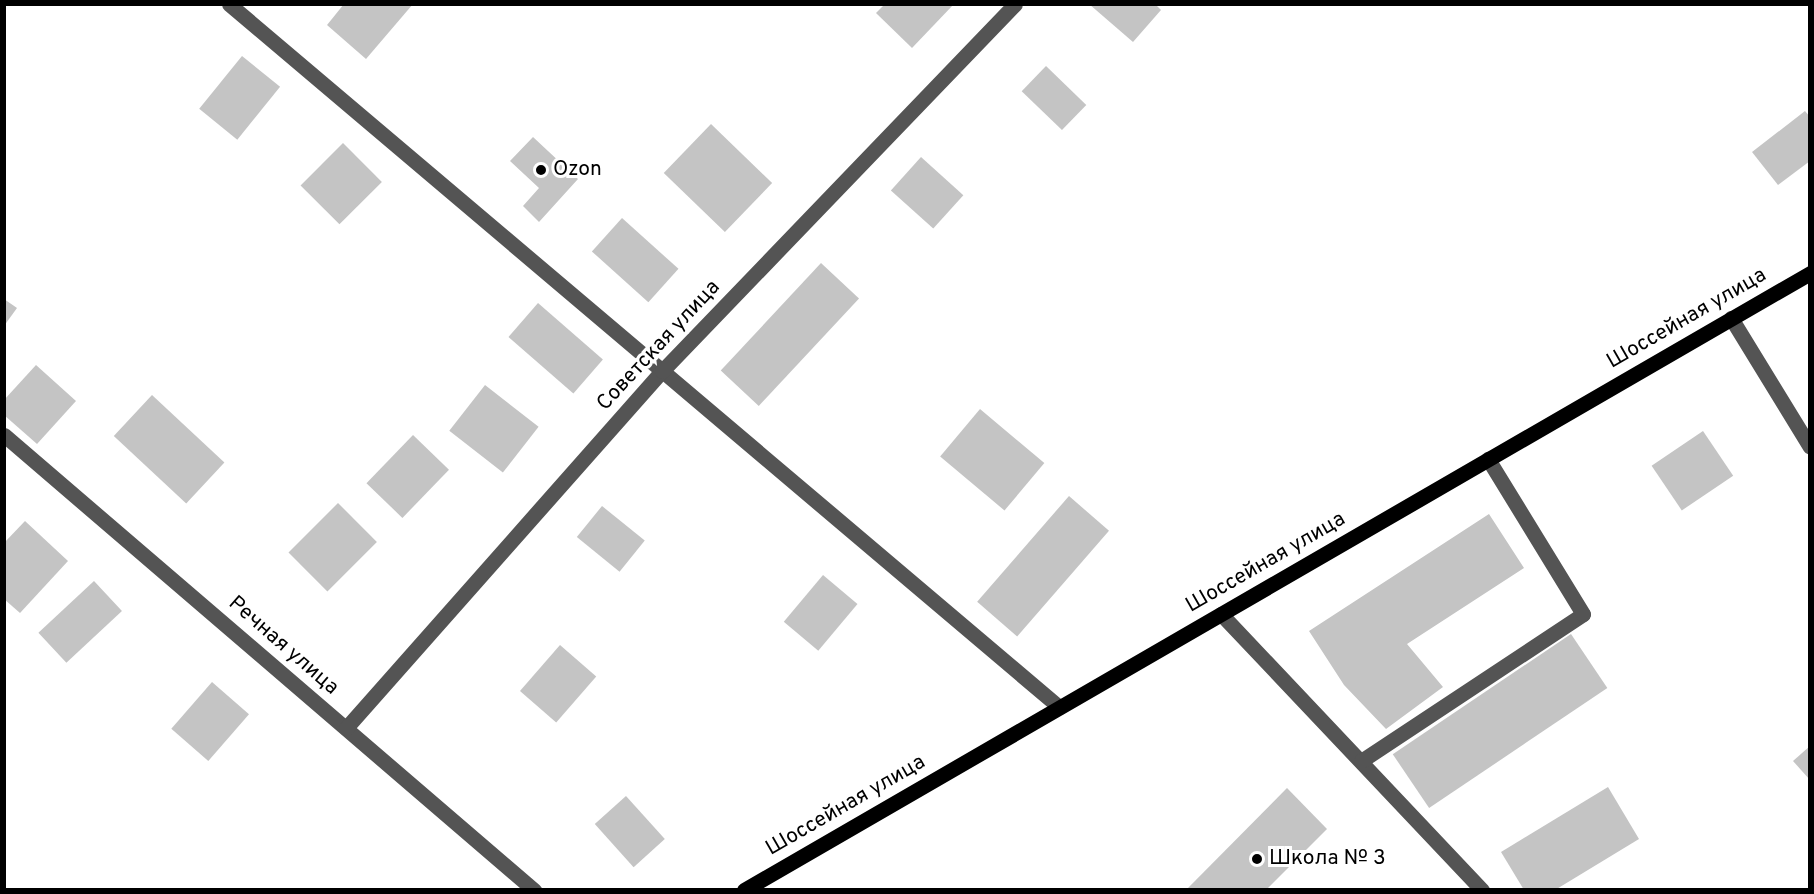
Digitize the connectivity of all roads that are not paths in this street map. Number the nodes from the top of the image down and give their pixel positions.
1 (228, 4) edge
2 (1015, 4) edge
3 (1809, 273) edge
4 (1731, 318) junction
5 (662, 371) junction
6 (4, 435) edge
7 (1809, 447) edge
8 (1488, 459) junction
9 (1221, 614) junction
10 (1059, 707) junction
11 (346, 728) junction
12 (1361, 762) junction
13 (534, 890) edge
14 (744, 890) edge
15 (1482, 890) edge

1 - 5 street
2 - 5 street, Советская улица
3 - 4 main road, Шоссейная улица
4 - 7 street
4 - 8 main road, Шоссейная улица
5 - 10 street
5 - 11 street, Советская улица
6 - 11 street, Речная улица
8 - 9 main road, Шоссейная улица
8 - 12 street
9 - 10 main road, Шоссейная улица
9 - 12 street
10 - 14 main road, Шоссейная улица
11 - 13 street, Речная улица
12 - 15 street

